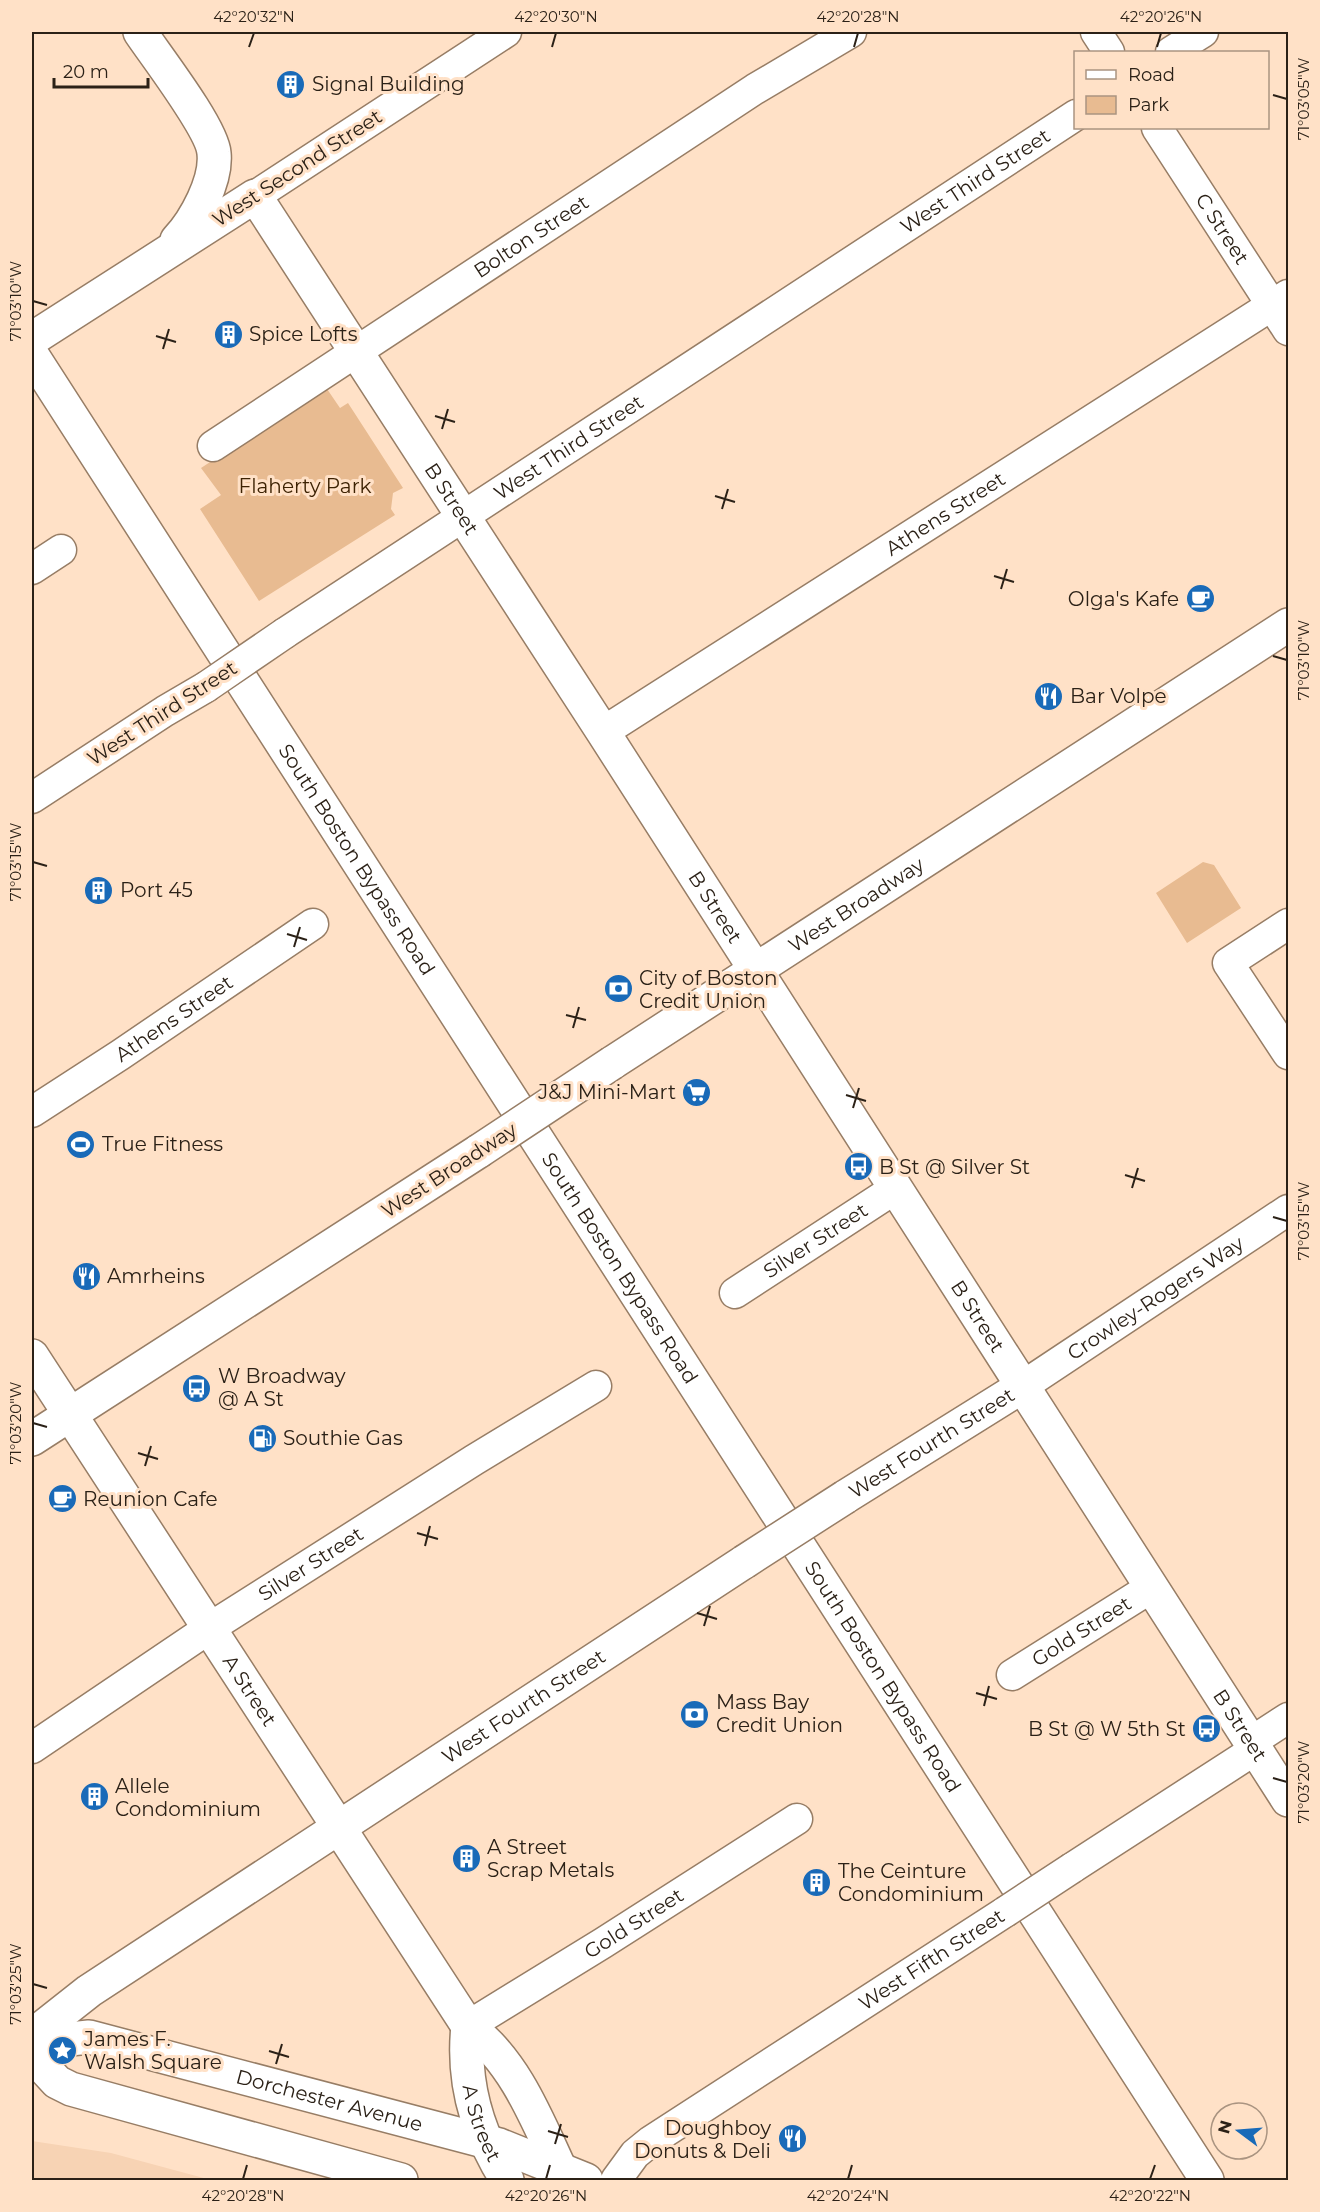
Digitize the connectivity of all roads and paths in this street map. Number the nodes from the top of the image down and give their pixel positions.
1 (140, 32) edge
2 (506, 32) edge
3 (851, 32) edge
4 (1096, 32) edge
5 (1203, 32) edge
6 (1108, 51) edge
7 (1173, 51) edge
8 (1074, 116) edge
9 (1159, 129) edge
10 (255, 196) junction
11 (148, 265) junction
12 (1283, 310) edge
13 (32, 339) edge
14 (358, 352) junction
15 (32, 355) edge
16 (213, 446) dead end
17 (463, 518) junction
18 (61, 550) dead end
19 (32, 569) edge
20 (1288, 625) edge
21 (603, 732) junction
22 (32, 798) edge
23 (313, 924) dead end
24 (1288, 924) edge
25 (756, 971) junction
26 (1288, 1053) edge
27 (32, 1112) edge
28 (896, 1188) junction
29 (1288, 1210) edge
30 (735, 1293) dead end
31 (32, 1356) edge
32 (596, 1386) dead end
33 (1023, 1386) junction
34 (68, 1414) junction
35 (32, 1439) edge
36 (1152, 1587) junction
37 (208, 1629) junction
38 (1012, 1675) dead end
39 (1288, 1718) edge
40 (1254, 1746) junction
41 (32, 1748) edge
42 (1288, 1800) edge
43 (797, 1819) dead end
44 (339, 1827) junction
45 (468, 2026) junction
46 (32, 2036) edge
47 (32, 2043) edge
48 (32, 2055) edge
49 (485, 2141) junction
50 (573, 2175) edge
51 (401, 2181) edge
52 (507, 2181) edge
53 (616, 2181) edge
54 (1207, 2181) edge

1 - 11 main road, West Second Street
2 - 10 street, West Second Street
3 - 14 street, Bolton Street
4 - 6 street
5 - 7 street
8 - 17 street, West Third Street
9 - 12 street, C Street
10 - 11 main road, West Second Street
10 - 14 main road, B Street
11 - 13 main road, West Second Street
12 - 21 street, Athens Street
14 - 16 street, Bolton Street
14 - 17 main road, B Street
15 - 54 main road, South Boston Bypass Road
17 - 21 main road, B Street
17 - 22 street, West Third Street, bridge
18 - 19 street
20 - 25 main road, West Broadway
21 - 25 main road, B Street
23 - 27 street, Athens Street
24 - 26 street
25 - 28 main road, B Street
25 - 34 main road, West Broadway, bridge
28 - 30 street, Silver Street
28 - 33 main road, B Street
29 - 33 street, Crowley-Rogers Way
31 - 34 main road, A Street
32 - 37 street, Silver Street
33 - 36 main road, B Street
33 - 44 main road, West Fourth Street, bridge
34 - 35 main road, West Broadway
34 - 37 main road, A Street
36 - 38 street, Gold Street
36 - 40 main road, B Street
37 - 41 street, Silver Street
37 - 44 main road, A Street
39 - 40 street, West Fifth Street
40 - 42 main road, B Street
40 - 53 street, West Fifth Street, bridge
43 - 45 street, Gold Street
44 - 45 main road, A Street
44 - 46 main road, West Fourth Street
45 - 49 main road, A Street
45 - 50 main road, A Street
47 - 49 main road, Dorchester Avenue
48 - 51 main road
49 - 50 main road, Dorchester Avenue
49 - 52 main road, A Street

